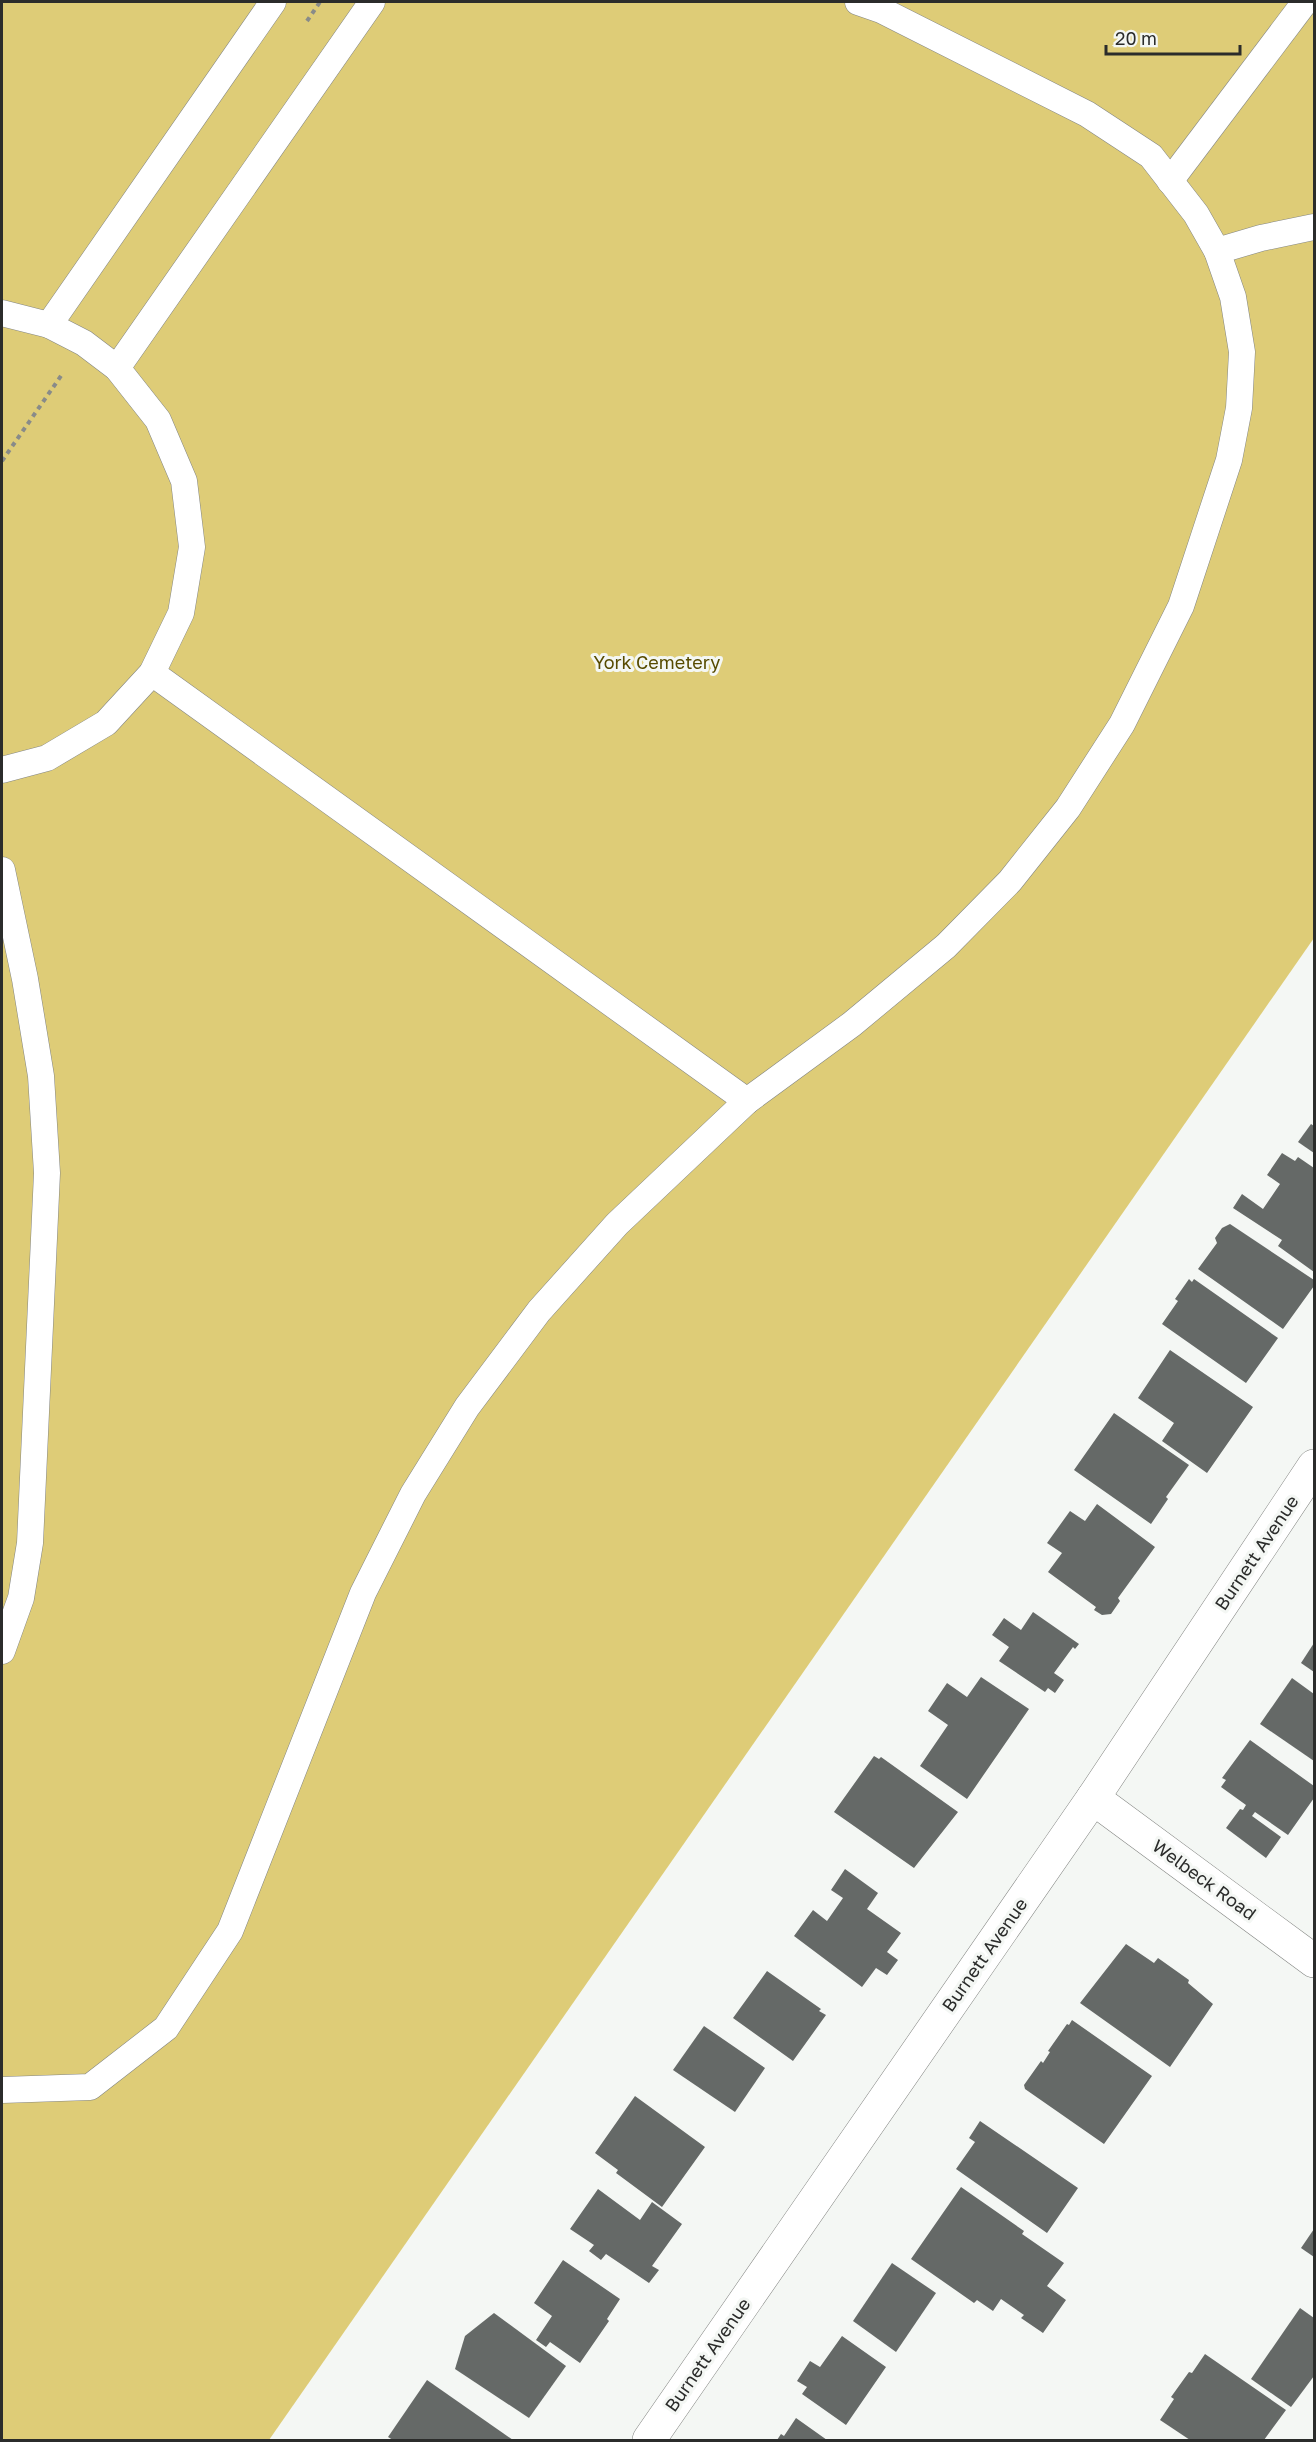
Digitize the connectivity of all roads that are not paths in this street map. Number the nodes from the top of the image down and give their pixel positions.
1 (273, 2) edge
2 (372, 2) edge
3 (858, 2) edge
4 (1305, 2) edge
5 (1170, 182) junction
6 (1314, 227) edge
7 (1217, 251) junction
8 (2, 314) edge
9 (49, 325) junction
10 (117, 368) junction
11 (152, 673) junction
12 (2, 770) edge
13 (2, 870) edge
14 (747, 1101) junction
15 (1314, 1466) edge
16 (2, 1651) edge
17 (1093, 1798) junction
18 (1314, 1961) edge
19 (2, 2090) edge
20 (649, 2440) edge

1 - 9 lane
2 - 10 lane
3 - 5 lane
4 - 5 lane
5 - 7 lane
6 - 7 lane
7 - 14 lane
8 - 9 lane
9 - 10 lane
10 - 11 lane
11 - 12 lane
11 - 14 lane
13 - 16 lane
14 - 19 lane
15 - 17 street, Burnett Avenue
17 - 18 street, Welbeck Road
17 - 20 street, Burnett Avenue

